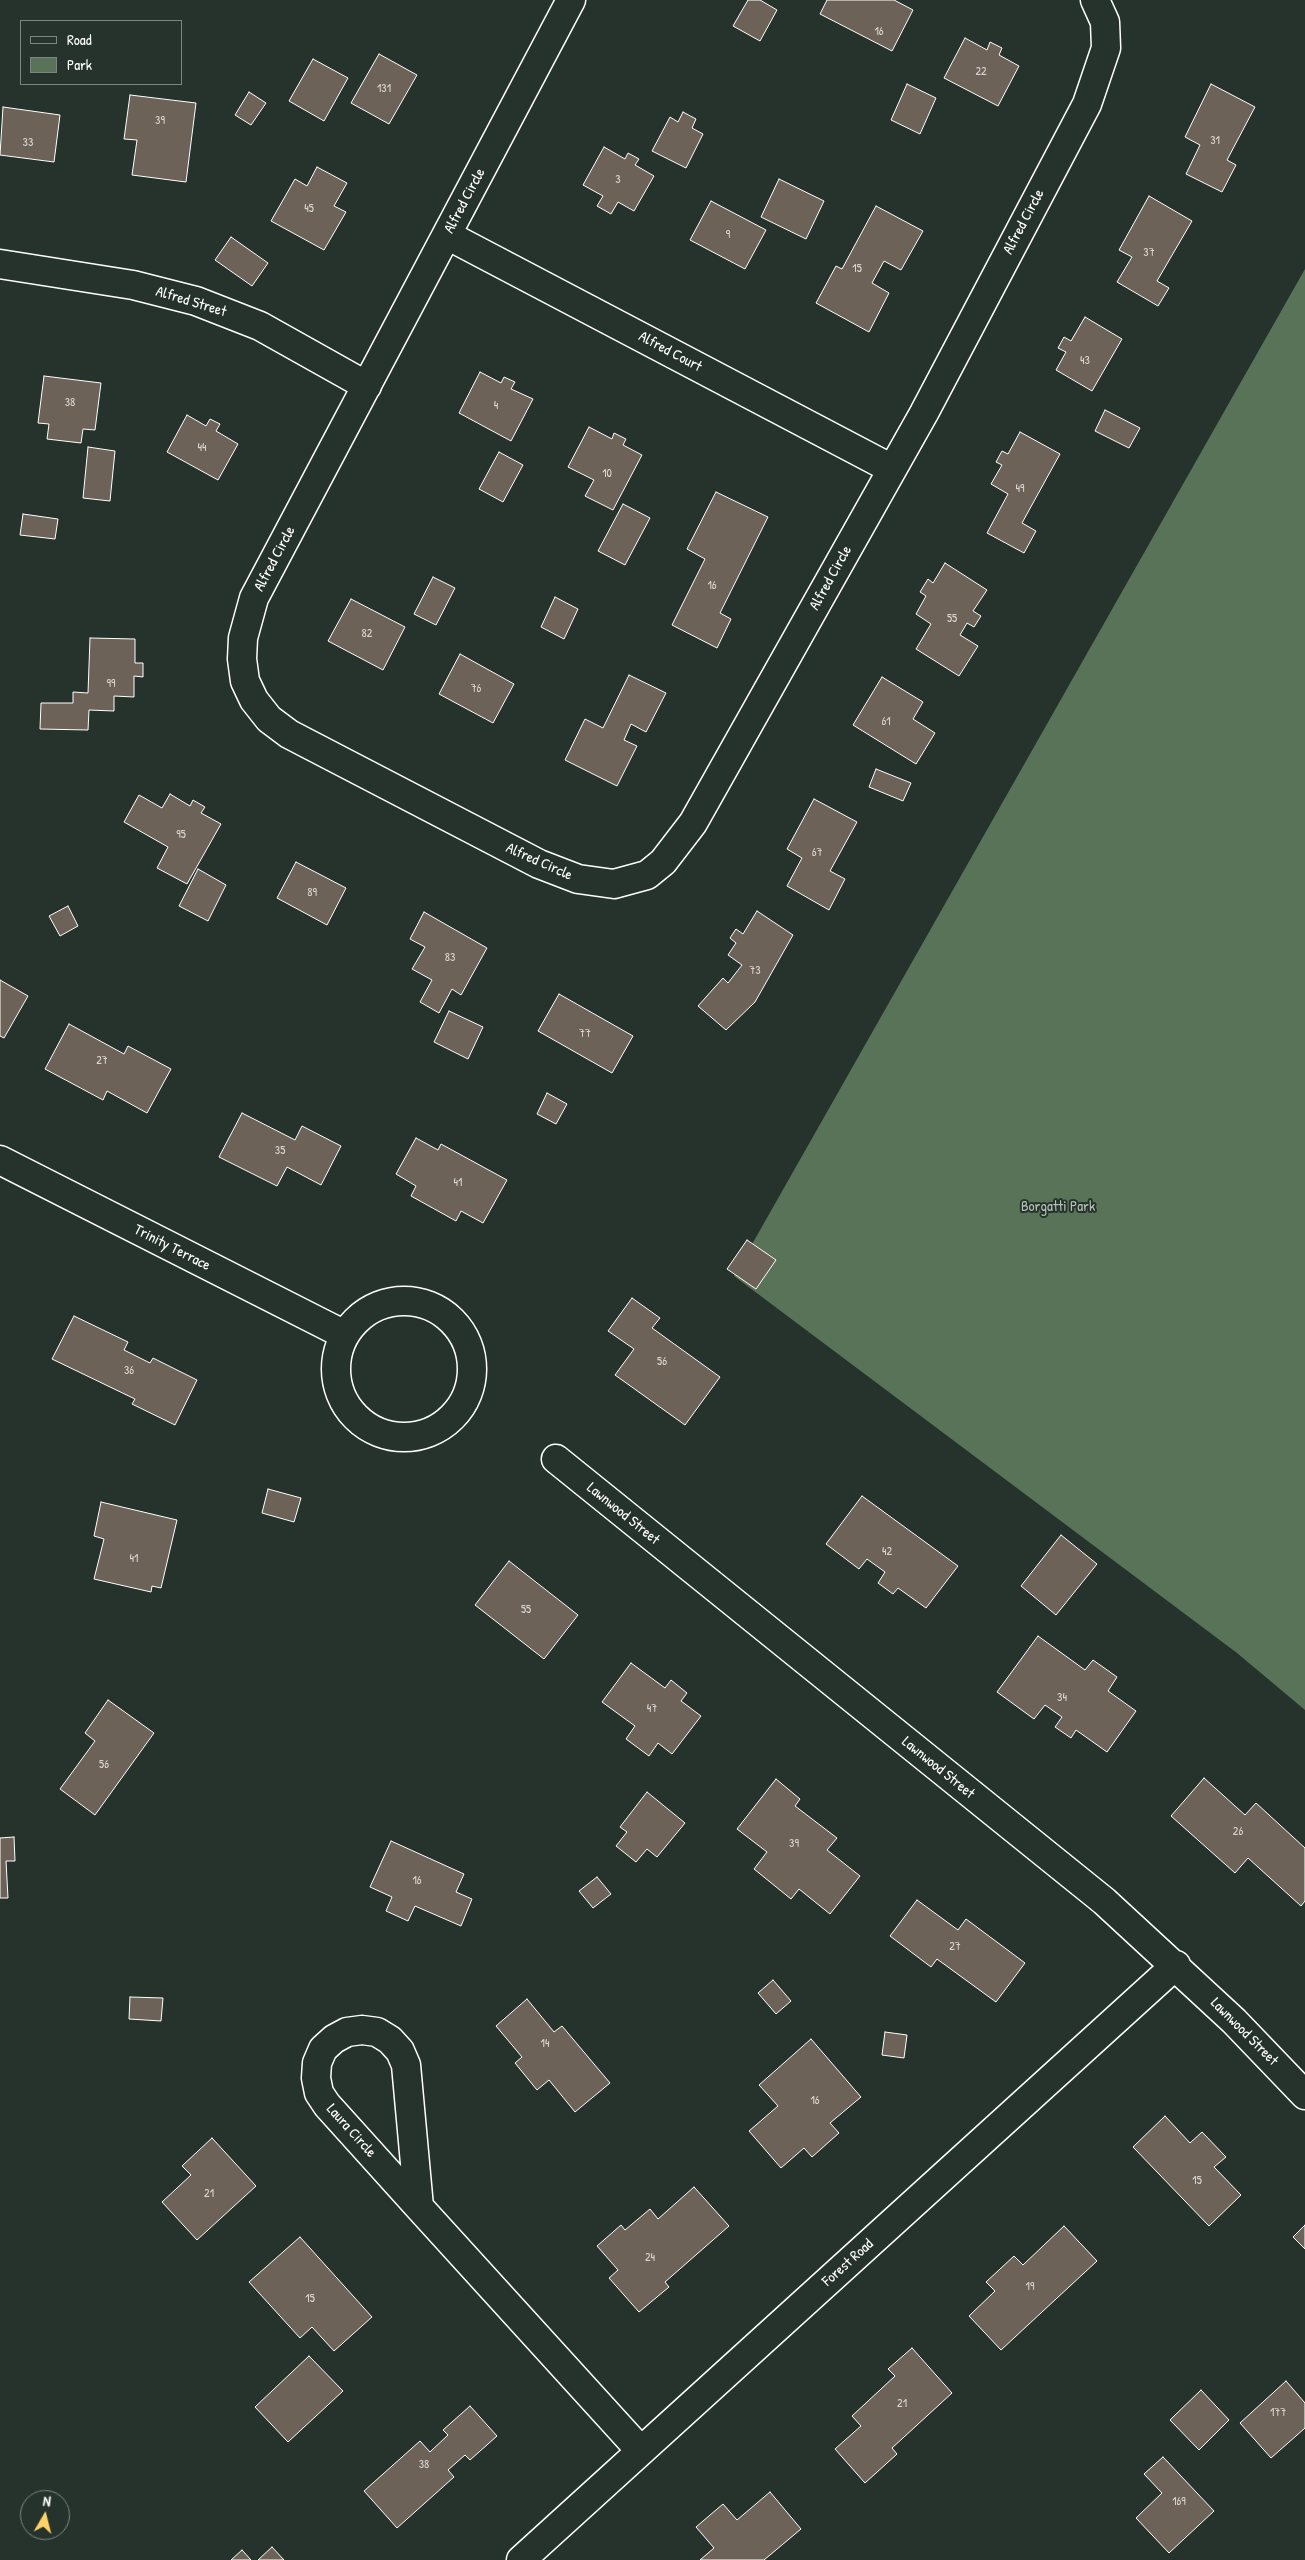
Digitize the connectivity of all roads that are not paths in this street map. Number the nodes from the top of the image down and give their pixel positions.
1 (571, 0) edge
2 (1095, 0) edge
3 (447, 235) junction
4 (0, 264) edge
5 (367, 386) junction
6 (892, 469) junction
7 (0, 1160) edge
8 (345, 1335) junction
9 (556, 1459) dead end
10 (1176, 1965) junction
11 (1305, 2095) edge
12 (419, 2207) junction
13 (641, 2451) junction
14 (521, 2560) edge

1 - 3 street, Alfred Circle
2 - 6 street, Alfred Circle
3 - 5 street, Alfred Circle
3 - 6 street, Alfred Court
4 - 5 street, Alfred Street
5 - 6 street, Alfred Circle
7 - 8 street, Trinity Terrace
8 - 8 street
9 - 10 street, Lawnwood Street
10 - 11 street, Lawnwood Street
10 - 13 street, Forest Road
12 - 12 street, Laura Circle
12 - 13 street, Laura Circle
13 - 14 street, Forest Road

